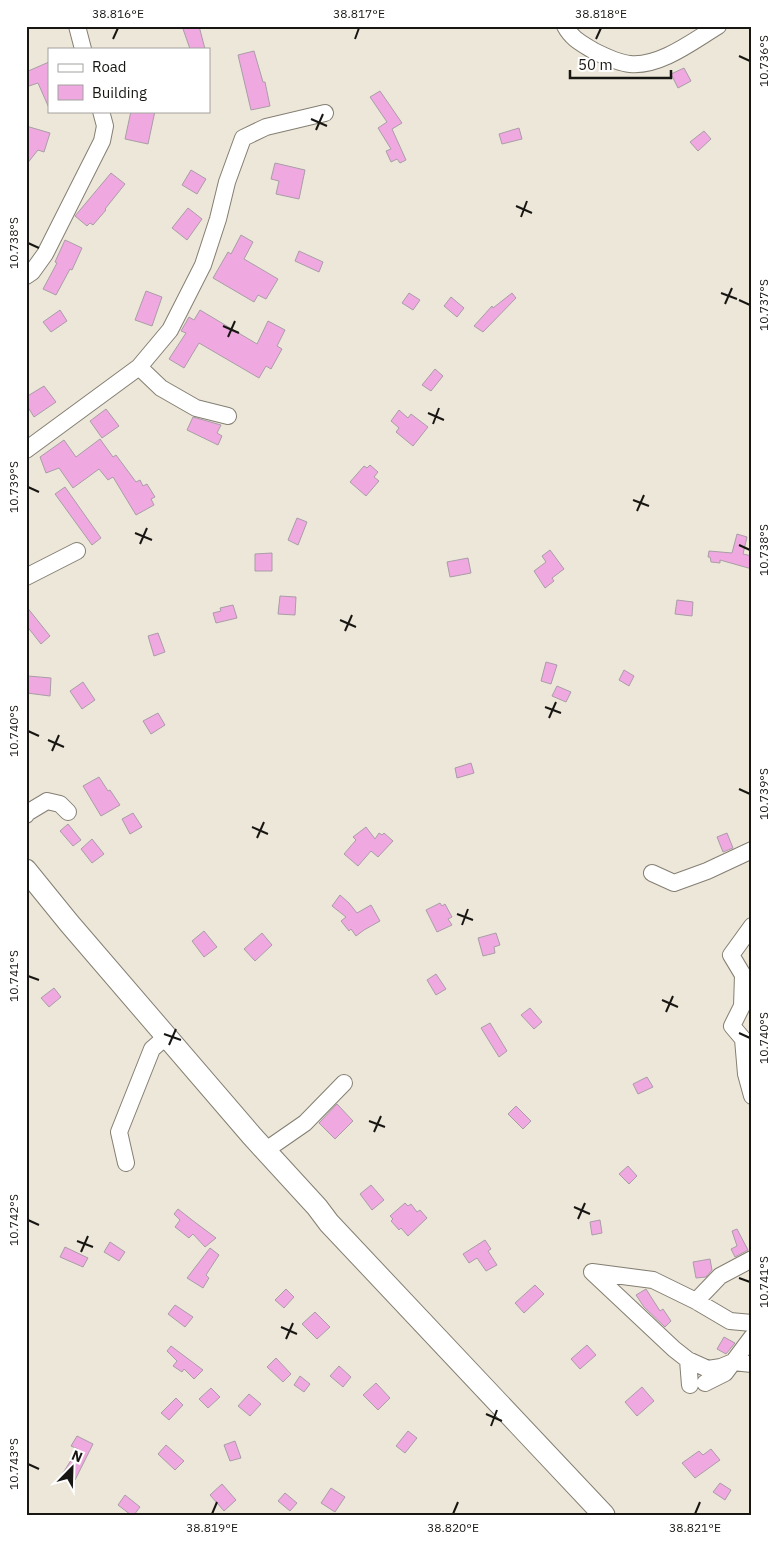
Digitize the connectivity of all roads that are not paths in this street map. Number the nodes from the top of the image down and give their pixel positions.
1 (77, 26) edge
2 (565, 26) edge
3 (718, 26) edge
4 (83, 48) edge
5 (101, 112) edge
6 (325, 112) dead end
7 (26, 276) edge
8 (139, 367) junction
9 (228, 416) dead end
10 (26, 450) edge
11 (76, 551) dead end
12 (26, 577) edge
13 (68, 812) dead end
14 (26, 815) edge
15 (752, 850) edge
16 (26, 870) edge
17 (652, 872) dead end
18 (752, 926) edge
19 (746, 971) edge
20 (167, 1036) junction
21 (344, 1083) dead end
22 (752, 1096) edge
23 (266, 1150) junction
24 (126, 1163) dead end
25 (752, 1258) edge
26 (696, 1301) junction
27 (752, 1323) edge
28 (752, 1337) edge
29 (688, 1360) junction
30 (733, 1362) junction
31 (752, 1364) edge
32 (604, 1515) edge

1 - 4 street
2 - 3 street
5 - 7 street
6 - 8 street
8 - 9 street
8 - 10 street
11 - 12 street
13 - 14 street
15 - 17 street
16 - 20 main road
18 - 19 street
19 - 22 street
20 - 23 main road
20 - 24 street
21 - 23 street
23 - 32 main road
25 - 26 street
26 - 27 street
26 - 29 street
28 - 30 street
29 - 30 street
29 - 30 street
30 - 31 street

